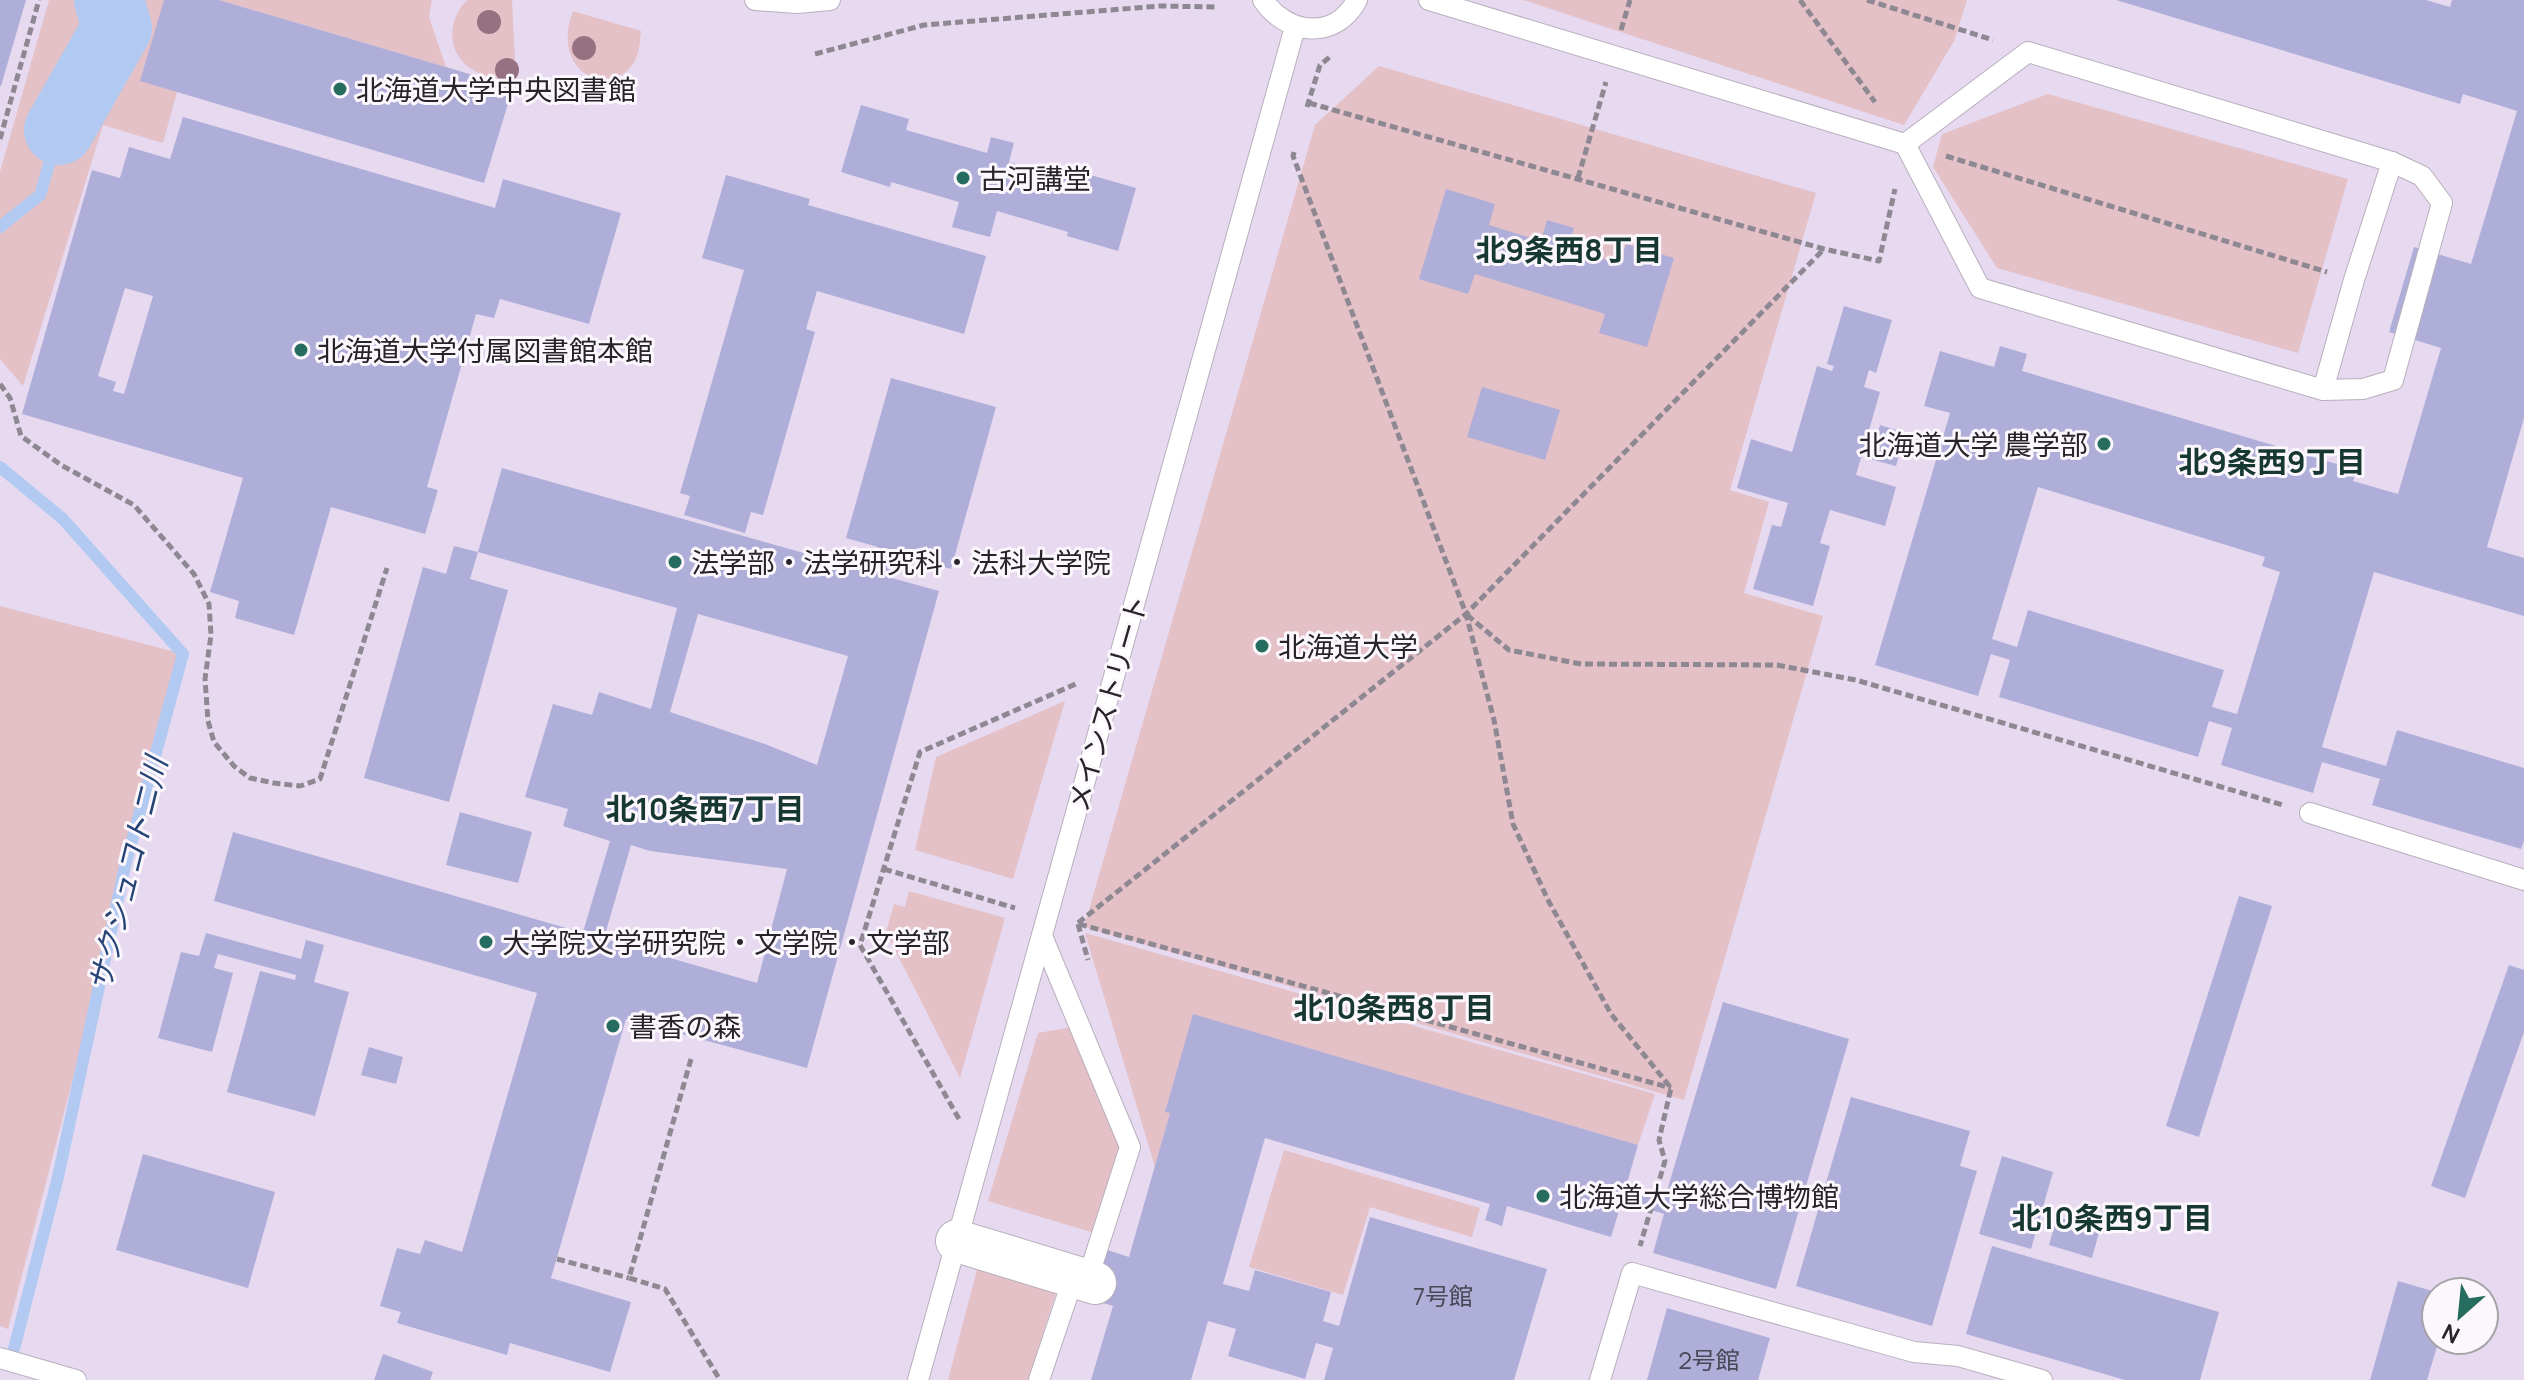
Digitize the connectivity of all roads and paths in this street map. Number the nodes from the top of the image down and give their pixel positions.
1 (39, 0) edge
2 (755, 0) edge
3 (830, 0) edge
4 (1263, 0) edge
5 (1357, 0) edge
6 (1429, 0) edge
7 (1630, 0) edge
8 (1800, 0) edge
9 (1867, 0) edge
10 (1217, 7) dead end
11 (1295, 27) junction
12 (2028, 52) junction
13 (815, 54) dead end
14 (1332, 56) dead end
15 (1614, 56) junction
16 (1309, 103) junction
17 (1305, 116) dead end
18 (0, 139) edge
19 (1297, 143) dead end
20 (1905, 144) junction
21 (2392, 162) junction
22 (1578, 178) junction
23 (1824, 249) junction
24 (2354, 280) junction
25 (0, 384) edge
26 (2323, 390) junction
27 (387, 568) dead end
28 (1466, 614) junction
29 (1078, 683) dead end
30 (2310, 813) joint
31 (884, 869) junction
32 (2524, 880) edge
33 (1015, 908) dead end
34 (1042, 936) junction
35 (691, 1059) dead end
36 (1671, 1088) junction
37 (959, 1119) dead end
38 (957, 1241) junction
39 (557, 1259) dead end
40 (1632, 1273) junction
41 (629, 1278) junction
42 (1085, 1280) junction
43 (0, 1358) edge
44 (34, 1373) edge
45 (76, 1380) edge
46 (720, 1380) edge
47 (918, 1380) edge
48 (1039, 1380) edge
49 (1600, 1380) edge
50 (2042, 1380) edge

1 - 18 path
2 - 3 lane
4 - 11 lane
5 - 11 lane
6 - 15 lane
7 - 15 path
8 - 20 path
9 - 12 path
10 - 13 path
11 - 34 lane, メインストリート
12 - 20 lane
12 - 21 lane
14 - 16 path
15 - 20 lane
15 - 22 path
16 - 17 path
16 - 22 path
19 - 28 path
20 - 23 path
20 - 24 path
20 - 26 lane
21 - 24 lane
21 - 26 lane
22 - 23 path
23 - 28 path
24 - 26 lane
25 - 27 path
28 - 30 path
28 - 36 path
28 - 36 path
29 - 31 path
30 - 32 lane
31 - 33 path
31 - 37 path
34 - 38 lane, メインストリート
34 - 42 lane
35 - 41 path
36 - 40 path
38 - 42 street
38 - 47 lane, メインストリート
39 - 41 path
40 - 49 lane
40 - 50 lane
41 - 46 path
42 - 48 lane
43 - 44 lane
44 - 45 lane

